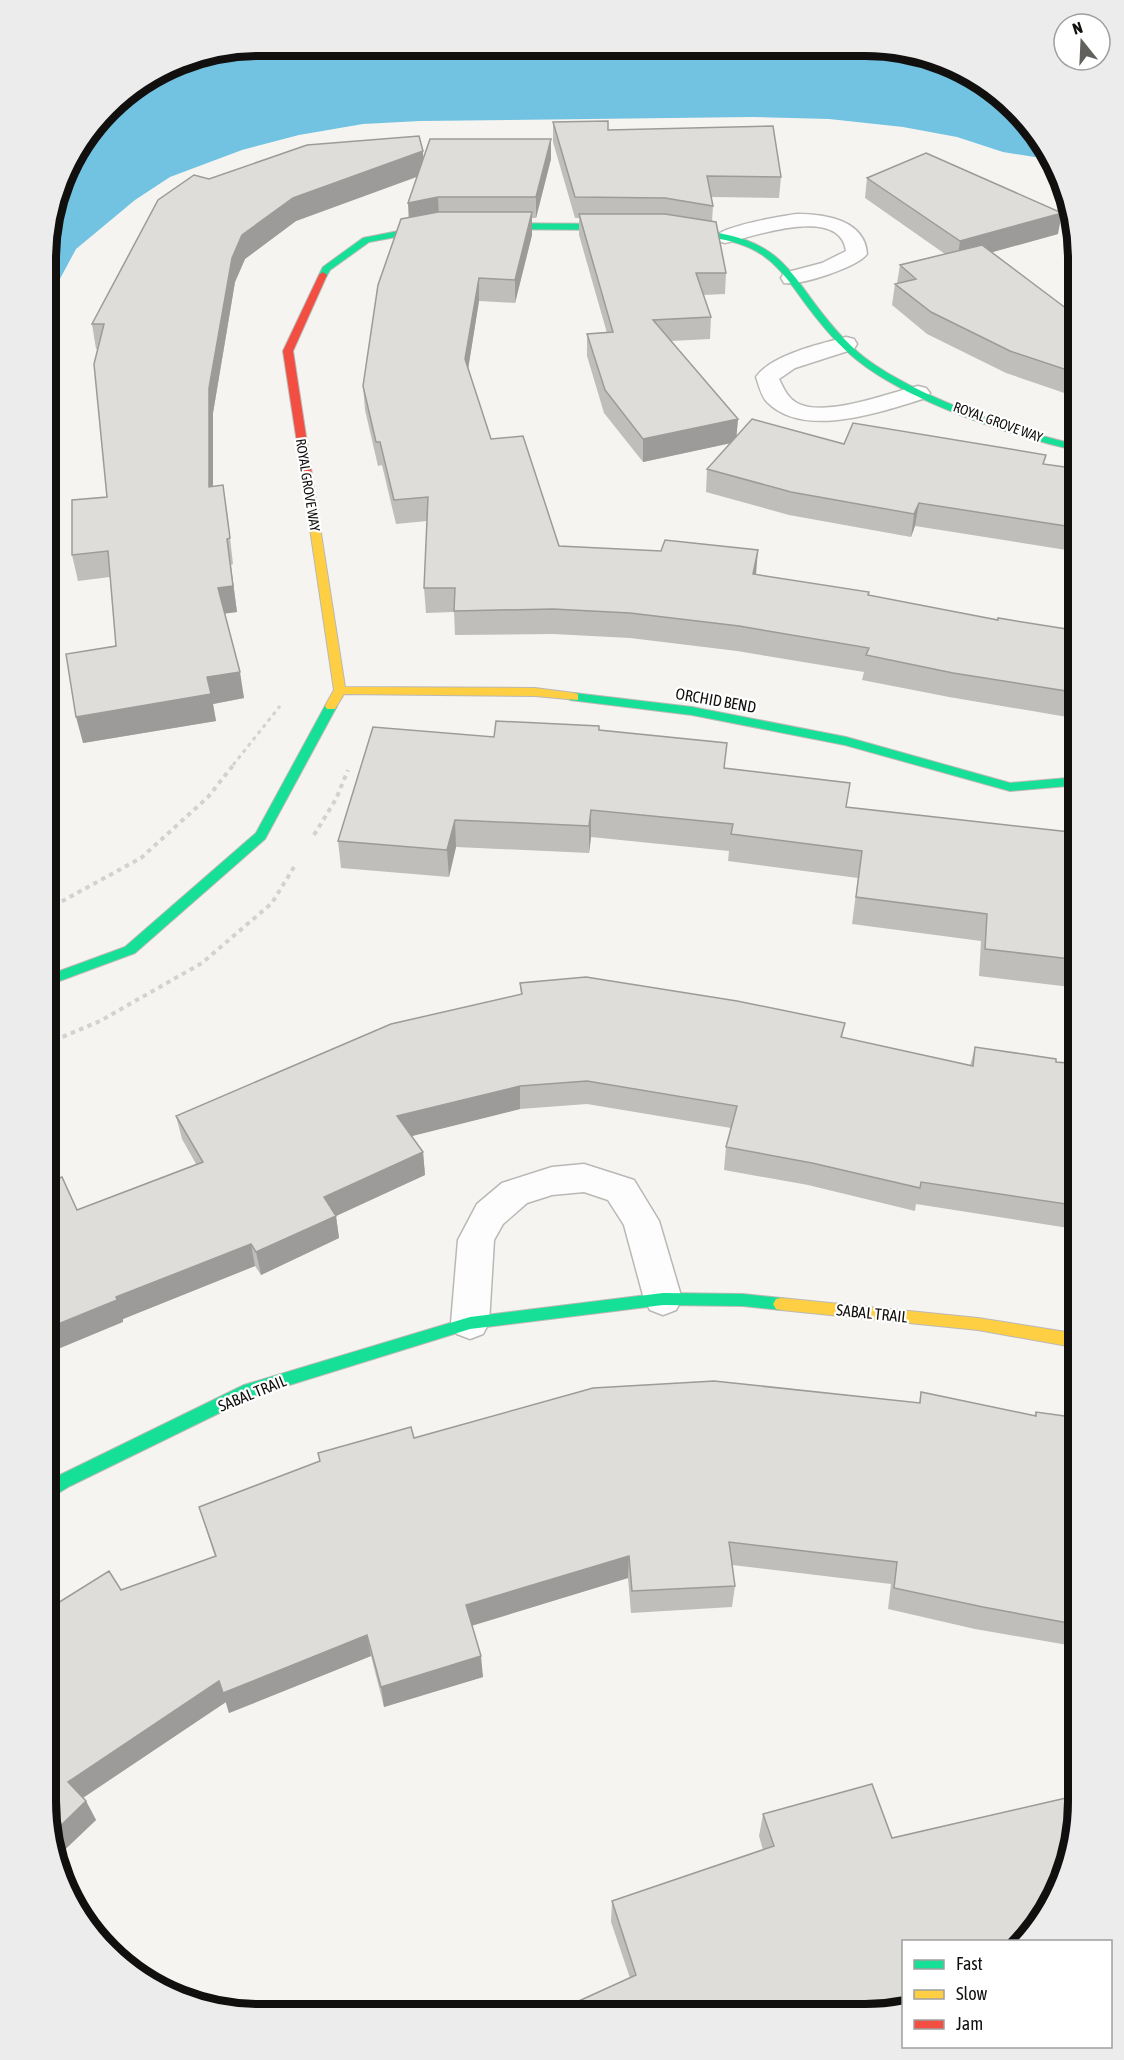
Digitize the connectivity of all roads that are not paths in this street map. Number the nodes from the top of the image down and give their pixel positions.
1 (640, 227) edge
2 (664, 227) edge
3 (725, 237) junction
4 (792, 278) junction
5 (846, 344) junction
6 (918, 393) junction
7 (1068, 446) edge
8 (340, 690) junction
9 (1068, 782) edge
10 (56, 977) edge
11 (663, 1299) junction
12 (471, 1323) junction
13 (1068, 1339) edge
14 (56, 1487) edge

1 - 8 street, ROYAL GROVE WAY
2 - 3 street, ROYAL GROVE WAY
3 - 4 street, ROYAL GROVE WAY
3 - 4 street, ROYAL GROVE WAY
4 - 5 street, ROYAL GROVE WAY
5 - 6 street, ROYAL GROVE WAY
5 - 6 street
6 - 7 street, ROYAL GROVE WAY
8 - 9 street, ORCHID BEND
8 - 10 street
11 - 12 street, SABAL TRAIL
11 - 12 street
11 - 13 street, SABAL TRAIL
12 - 14 street, SABAL TRAIL

